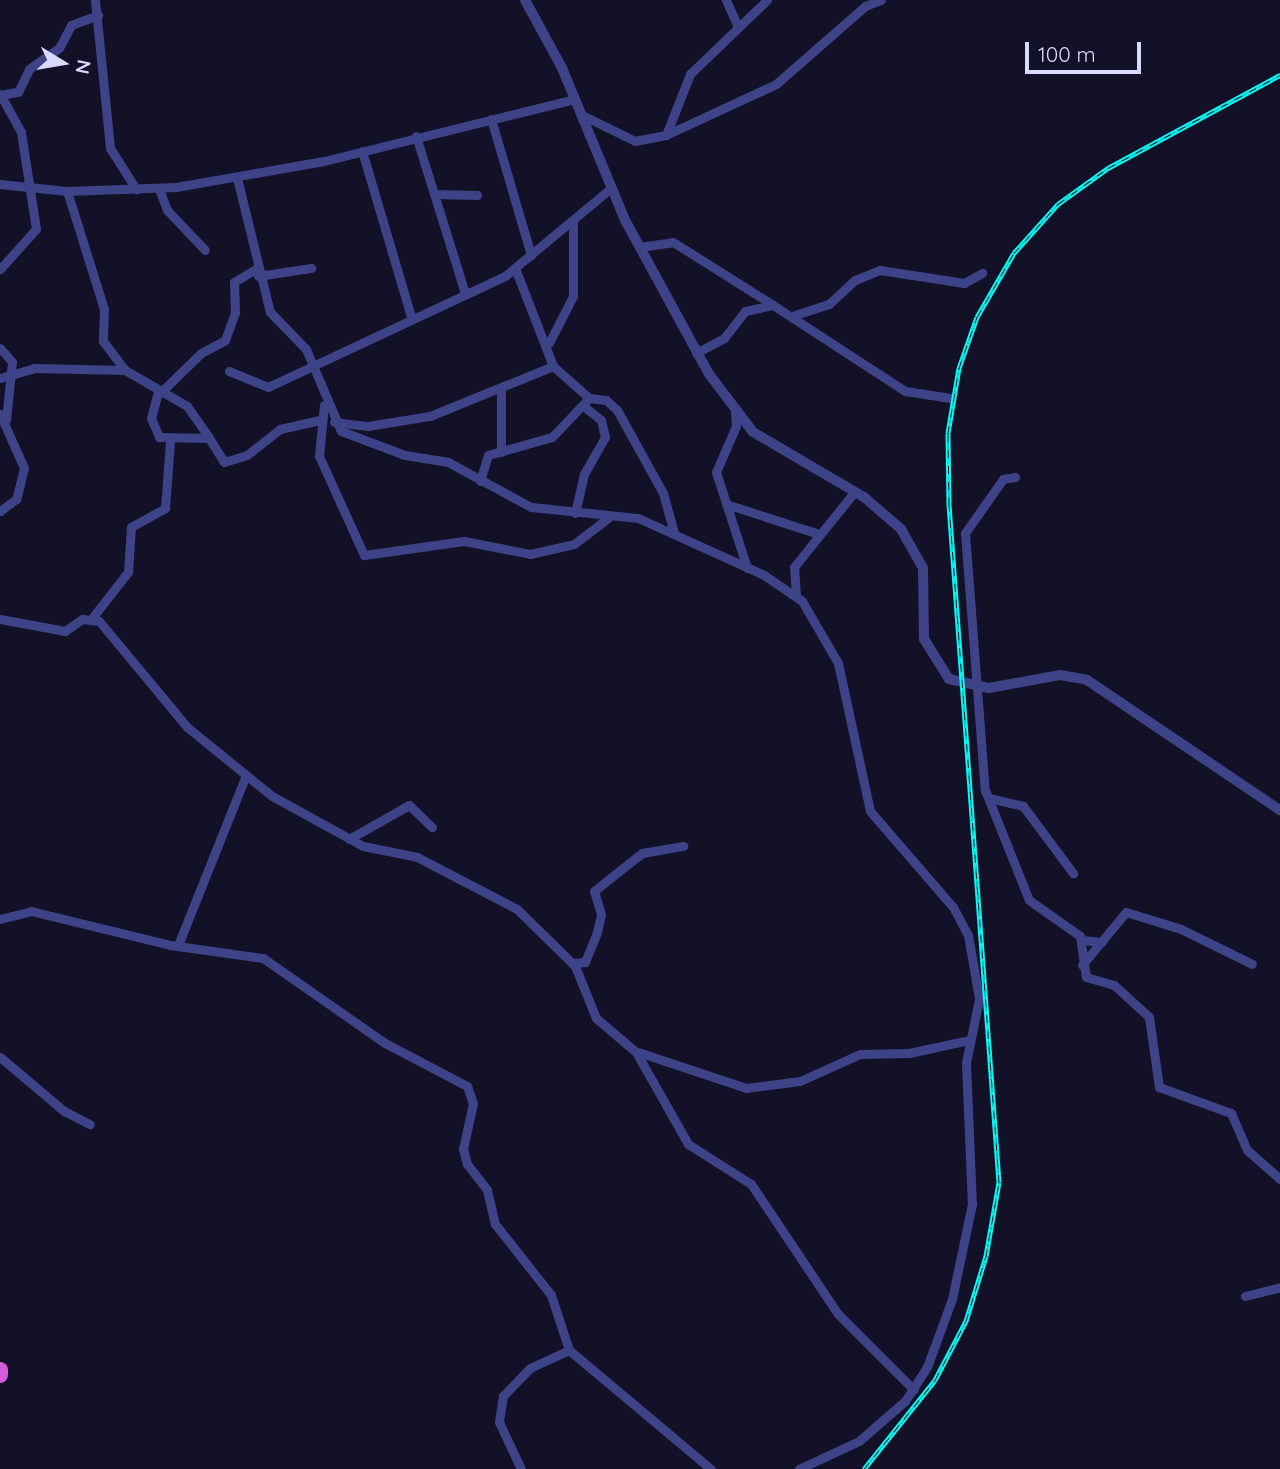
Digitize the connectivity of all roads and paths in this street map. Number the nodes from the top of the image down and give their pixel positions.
1 (95, 0) edge
2 (525, 0) edge
3 (726, 0) edge
4 (767, 0) edge
5 (878, 0) edge
6 (98, 15) junction
7 (738, 27) junction
8 (2, 94) edge
9 (574, 99) junction
10 (582, 114) junction
11 (491, 120) junction
12 (666, 135) junction
13 (416, 136) junction
14 (362, 151) junction
15 (237, 177) junction
16 (0, 184) edge
17 (29, 188) junction
18 (611, 188) junction
19 (136, 189) junction
20 (159, 189) junction
21 (67, 191) junction
22 (435, 194) junction
23 (477, 195) dead end
24 (573, 220) junction
25 (639, 247) junction
26 (205, 250) dead end
27 (531, 255) junction
28 (311, 268) dead end
29 (515, 268) junction
30 (0, 269) edge
31 (257, 272) junction
32 (982, 273) dead end
33 (465, 293) junction
34 (773, 304) junction
35 (795, 315) junction
36 (411, 316) junction
37 (549, 343) junction
38 (0, 348) edge
39 (696, 353) junction
40 (312, 363) junction
41 (553, 366) junction
42 (124, 369) junction
43 (229, 372) dead end
44 (11, 374) junction
45 (0, 377) edge
46 (501, 389) junction
47 (159, 392) junction
48 (950, 398) dead end
49 (586, 402) junction
50 (324, 403) junction
51 (735, 412) junction
52 (4, 418) edge
53 (320, 420) junction
54 (334, 422) junction
55 (209, 438) junction
56 (170, 442) junction
57 (501, 452) junction
58 (1015, 477) dead end
59 (480, 481) junction
60 (855, 491) junction
61 (726, 503) junction
62 (0, 511) edge
63 (575, 513) junction
64 (608, 518) junction
65 (674, 533) junction
66 (819, 534) junction
67 (747, 568) junction
68 (796, 595) junction
69 (92, 618) junction
70 (0, 619) edge
71 (975, 687) junction
72 (246, 775) junction
73 (989, 798) junction
74 (1280, 810) edge
75 (432, 827) dead end
76 (349, 839) junction
77 (683, 846) dead end
78 (1073, 873) dead end
79 (0, 919) edge
80 (1082, 940) junction
81 (1102, 942) junction
82 (178, 945) junction
83 (573, 963) junction
84 (1252, 964) dead end
85 (1082, 965) junction
86 (969, 1040) junction
87 (636, 1052) junction
88 (0, 1057) edge
89 (90, 1124) dead end
90 (1280, 1179) edge
91 (1280, 1287) edge
92 (1244, 1296) dead end
93 (569, 1350) junction
94 (914, 1390) junction
95 (521, 1469) edge
96 (711, 1469) edge
97 (799, 1469) edge

1 - 6 street
2 - 9 street
3 - 7 street
4 - 7 street
5 - 12 street
6 - 8 street
6 - 19 street
7 - 12 street
8 - 17 street
9 - 10 street
9 - 11 street
10 - 12 street
10 - 18 street
11 - 13 street
11 - 27 street
13 - 14 street
13 - 22 street
14 - 15 street
14 - 36 street
15 - 20 street
15 - 31 street
16 - 17 street
17 - 21 street
17 - 30 street
18 - 24 street
18 - 25 street
19 - 20 street
19 - 21 street
20 - 26 street
21 - 42 street
22 - 23 street
22 - 33 street
24 - 27 street
24 - 37 street
25 - 34 street
25 - 39 street
27 - 29 street
28 - 31 street
29 - 33 street
29 - 37 street
31 - 40 street
31 - 47 street
32 - 35 street
33 - 36 street
34 - 35 street
34 - 39 street
35 - 48 street
36 - 40 street
37 - 41 street
38 - 44 street
39 - 51 street
40 - 43 street
40 - 50 street
41 - 46 street
41 - 49 street
42 - 44 street
42 - 47 street
44 - 45 street
44 - 52 street
46 - 54 street
46 - 57 street
47 - 55 street
47 - 56 street
49 - 57 street
49 - 63 street
49 - 65 street
50 - 53 street
50 - 54 street
51 - 60 street
51 - 61 street
52 - 62 street
53 - 55 street
53 - 64 street
54 - 59 street
55 - 56 street
56 - 69 street
57 - 59 street
58 - 71 street
59 - 63 street
60 - 66 street
60 - 71 street
61 - 66 street
61 - 67 street
63 - 64 street
64 - 65 street
65 - 67 street
66 - 68 street
67 - 68 street
68 - 86 street
69 - 70 street
69 - 72 street
71 - 73 street
71 - 74 street
72 - 76 street
72 - 82 street
73 - 78 street
73 - 80 street
75 - 76 street
76 - 83 street
77 - 83 street
79 - 82 street
80 - 81 street
80 - 85 street
81 - 84 street
81 - 85 street
82 - 93 street
83 - 87 street
85 - 90 street
86 - 87 street
86 - 94 street
87 - 94 street
88 - 89 street
91 - 92 street
93 - 95 street
93 - 96 street
94 - 97 street

